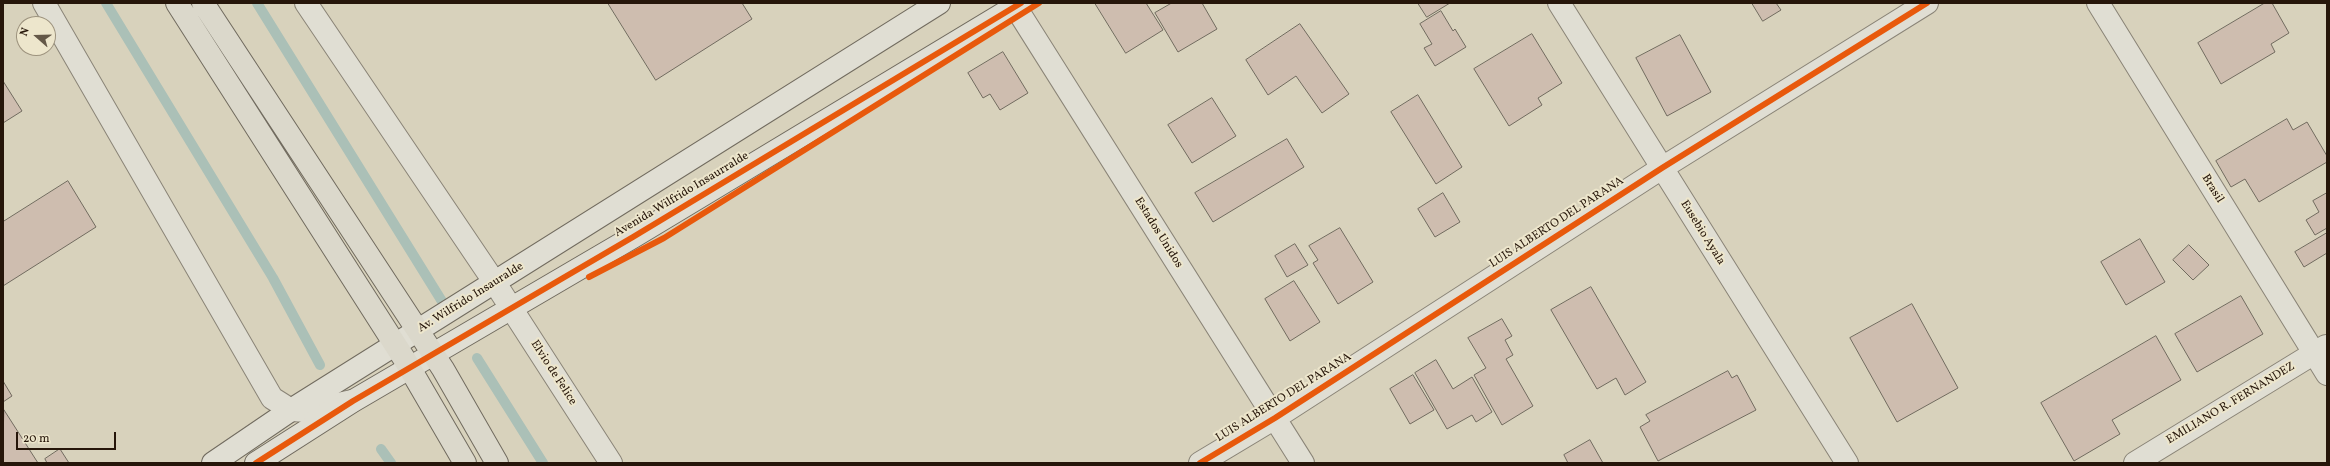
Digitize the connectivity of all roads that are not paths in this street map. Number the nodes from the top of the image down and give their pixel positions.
1 (44, 3) edge
2 (177, 3) edge
3 (203, 3) edge
4 (306, 3) edge
5 (939, 3) edge
6 (1559, 3) edge
7 (1927, 3) edge
8 (2098, 3) edge
9 (1016, 4) edge
10 (1662, 168) junction
11 (546, 250) joint
12 (495, 283) junction
13 (512, 308) junction
14 (418, 332) junction
15 (396, 345) junction
16 (2321, 349) edge
17 (433, 354) junction
18 (410, 367) junction
19 (2327, 374) edge
20 (353, 401) junction
21 (291, 410) junction
22 (1275, 418) junction
23 (213, 463) edge
24 (256, 463) edge
25 (465, 463) edge
26 (497, 463) edge
27 (611, 463) edge
28 (1200, 463) edge
29 (1303, 463) edge
30 (1846, 463) edge
31 (2135, 463) edge

1 - 21 street
2 - 15 highway
3 - 14 highway
4 - 12 street, Elvio de Felice
5 - 11 street, Avenida Wilfrido Insaurralde
6 - 10 street, Eusebio Ayala
7 - 10 street, LUIS ALBERTO DEL PARANA
8 - 16 street, Brasil
9 - 13 street, Avenida Wilfrido Insaurralde
9 - 22 street, Estados Unidos
10 - 22 street, LUIS ALBERTO DEL PARANA
10 - 30 street, Eusebio Ayala
11 - 12 street, Av. Wilfrido Insauralde
12 - 13 street, Elvio de Felice
12 - 14 street, Av. Wilfrido Insauralde
13 - 17 street, Avenida Wilfrido Insaurralde
13 - 27 street, Elvio de Felice
14 - 15 street, Av. Wilfrido Insauralde
14 - 17 highway
15 - 18 highway
15 - 21 street, Av. Wilfrido Insauralde
16 - 19 street, Brasil
16 - 31 street, EMILIANO R. FERNANDEZ
17 - 18 street, Avenida Wilfrido Insaurralde
17 - 26 highway
18 - 20 street, Avenida Wilfrido Insaurralde
18 - 25 highway
20 - 21 street
20 - 24 street
21 - 23 street, Av. Wilfrido Insauralde
22 - 28 street, LUIS ALBERTO DEL PARANA
22 - 29 street, Estados Unidos

